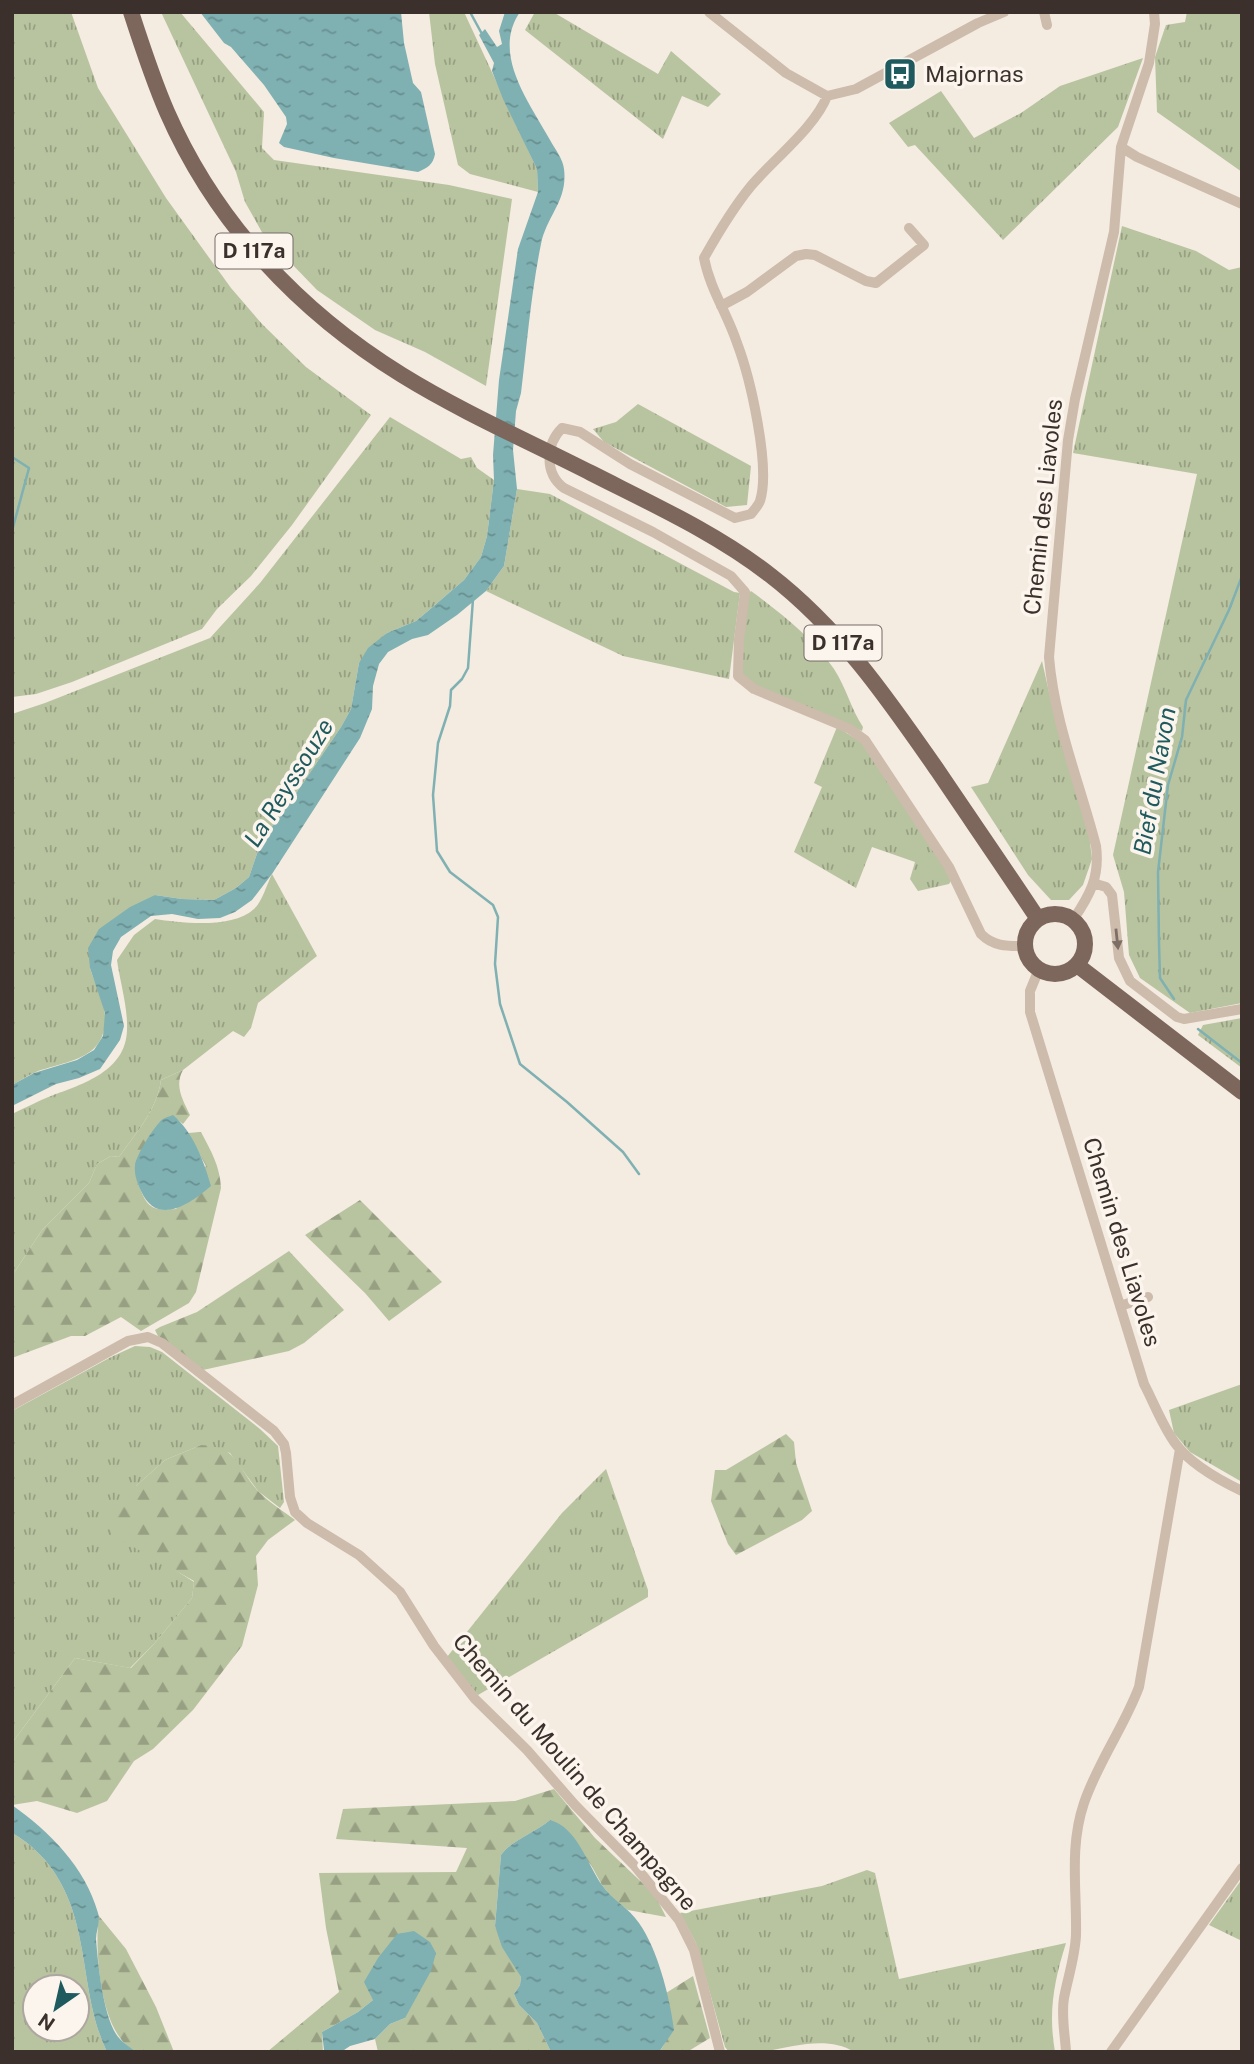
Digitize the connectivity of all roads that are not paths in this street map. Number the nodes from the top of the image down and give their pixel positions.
1 (131, 12) edge
2 (709, 12) edge
3 (1004, 12) edge
4 (1044, 12) edge
5 (1154, 12) edge
6 (1047, 25) dead end
7 (827, 96) junction
8 (1121, 147) junction
9 (1242, 204) edge
10 (909, 228) dead end
11 (721, 306) junction
12 (1093, 883) junction
13 (1038, 919) junction
14 (1073, 920) junction
15 (1025, 946) junction
16 (1077, 965) junction
17 (1039, 969) junction
18 (1242, 1009) edge
19 (1242, 1092) edge
20 (1148, 1297) dead end
21 (1120, 1306) junction
22 (12, 1405) edge
23 (1180, 1449) junction
24 (1242, 1491) edge
25 (1242, 1868) edge
26 (720, 2052) edge
27 (1066, 2052) edge
28 (1111, 2052) edge

1 - 13 main road, D 117a
2 - 7 street
3 - 7 street
4 - 6 street
5 - 8 street, Chemin des Liavoles
7 - 11 street
8 - 9 street
8 - 12 street, Chemin des Liavoles
10 - 11 street
11 - 15 street
12 - 14 street, Chemin des Liavoles
12 -> 18 street
13 - 14 main road
13 - 15 main road
14 - 16 main road
15 - 17 main road
16 - 17 main road
16 - 19 main road
17 - 21 street, Chemin des Liavoles
20 - 21 street
21 - 23 street, Chemin des Liavoles
22 - 26 street, Chemin du Moulin de Champagne
23 - 24 street, Chemin des Liavoles
23 - 27 street
25 - 28 street

